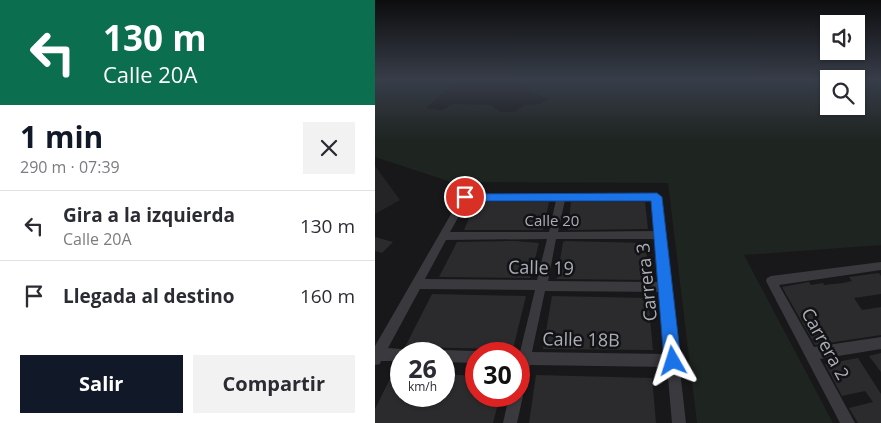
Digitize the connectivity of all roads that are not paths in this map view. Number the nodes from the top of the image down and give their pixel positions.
1 (561, 198) junction
2 (660, 235) junction
3 (444, 236) junction
4 (553, 236) junction
5 (881, 266) edge
6 (417, 284) junction
7 (541, 286) junction
8 (666, 287) junction
9 (526, 342) edge
10 (881, 343) edge
11 (810, 354) junction
12 (390, 356) edge
13 (376, 357) edge
14 (530, 358) edge
15 (673, 361) junction
16 (513, 407) edge
17 (509, 423) edge
18 (679, 423) edge
19 (848, 423) edge

1 - 2 street, Carrera 3
1 - 3 street
1 - 4 street
2 - 4 street, Calle 20
2 - 8 street, Carrera 3
3 - 4 street, Calle 20
3 - 6 street
4 - 7 street
5 - 11 street, Carrera 2
6 - 7 street, Calle 19
6 - 13 street
7 - 8 street, Calle 19
7 - 9 street
8 - 15 street, Carrera 3
10 - 11 street
11 - 19 street, Carrera 2
12 - 13 street
14 - 15 street, Calle 18B
15 - 18 street, Carrera 3
16 - 17 street

